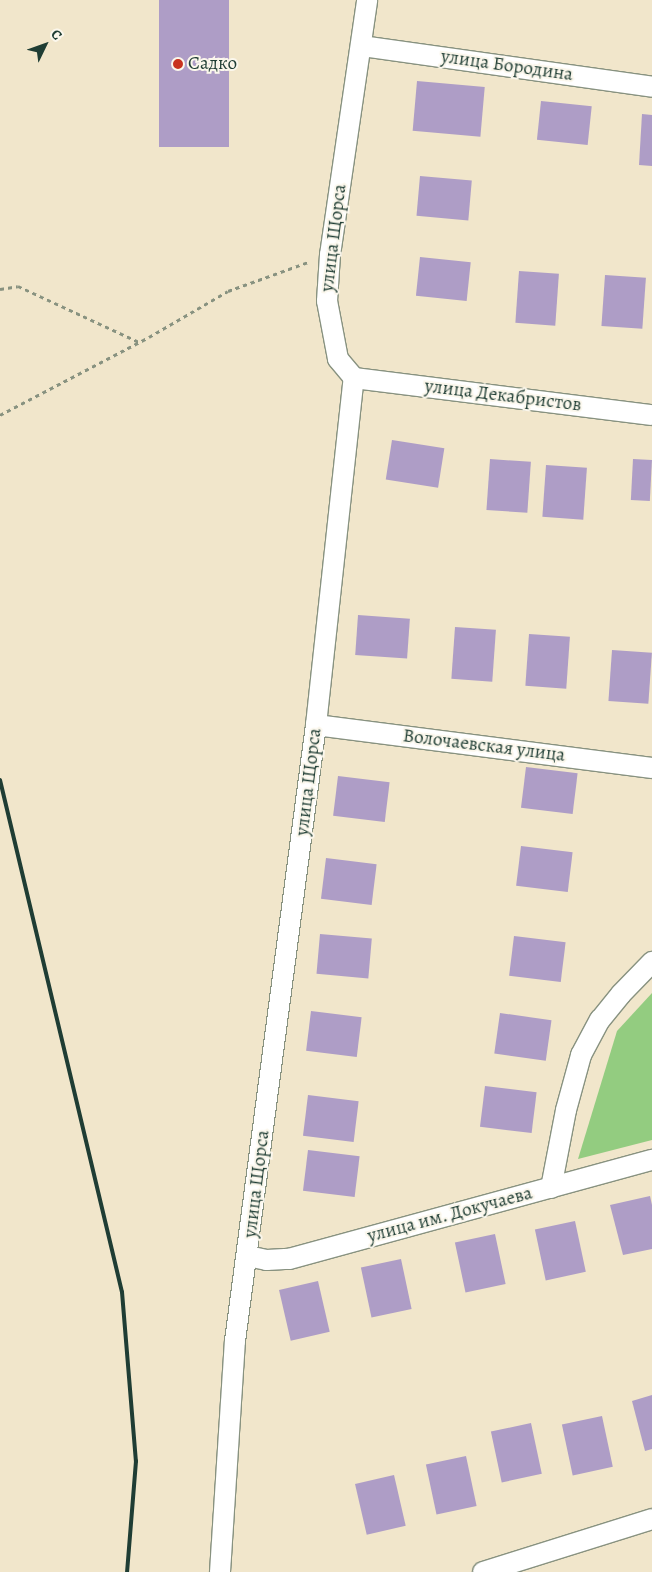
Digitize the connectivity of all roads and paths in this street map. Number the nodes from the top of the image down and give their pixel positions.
1 (367, 0) edge
2 (362, 46) junction
3 (652, 87) edge
4 (330, 255) junction
5 (0, 288) edge
6 (140, 342) junction
7 (354, 378) junction
8 (0, 415) edge
9 (652, 415) edge
10 (316, 725) junction
11 (652, 768) edge
12 (652, 962) edge
13 (652, 1160) edge
14 (552, 1188) junction
15 (248, 1256) junction
16 (652, 1519) edge
17 (220, 1572) edge
18 (483, 1572) edge

1 - 2 street, улица Щорса
2 - 3 street, улица Бородина
2 - 4 street, улица Щорса
4 - 6 path
4 - 7 street, улица Щорса
5 - 6 path
6 - 8 path
7 - 9 street, улица Декабристов
7 - 10 street, улица Щорса
10 - 11 street, Волочаевская улица
10 - 15 street, улица Щорса
12 - 14 street
13 - 14 street, улица им. Докучаева
14 - 15 street, улица им. Докучаева
15 - 17 street, улица Щорса
16 - 18 street

